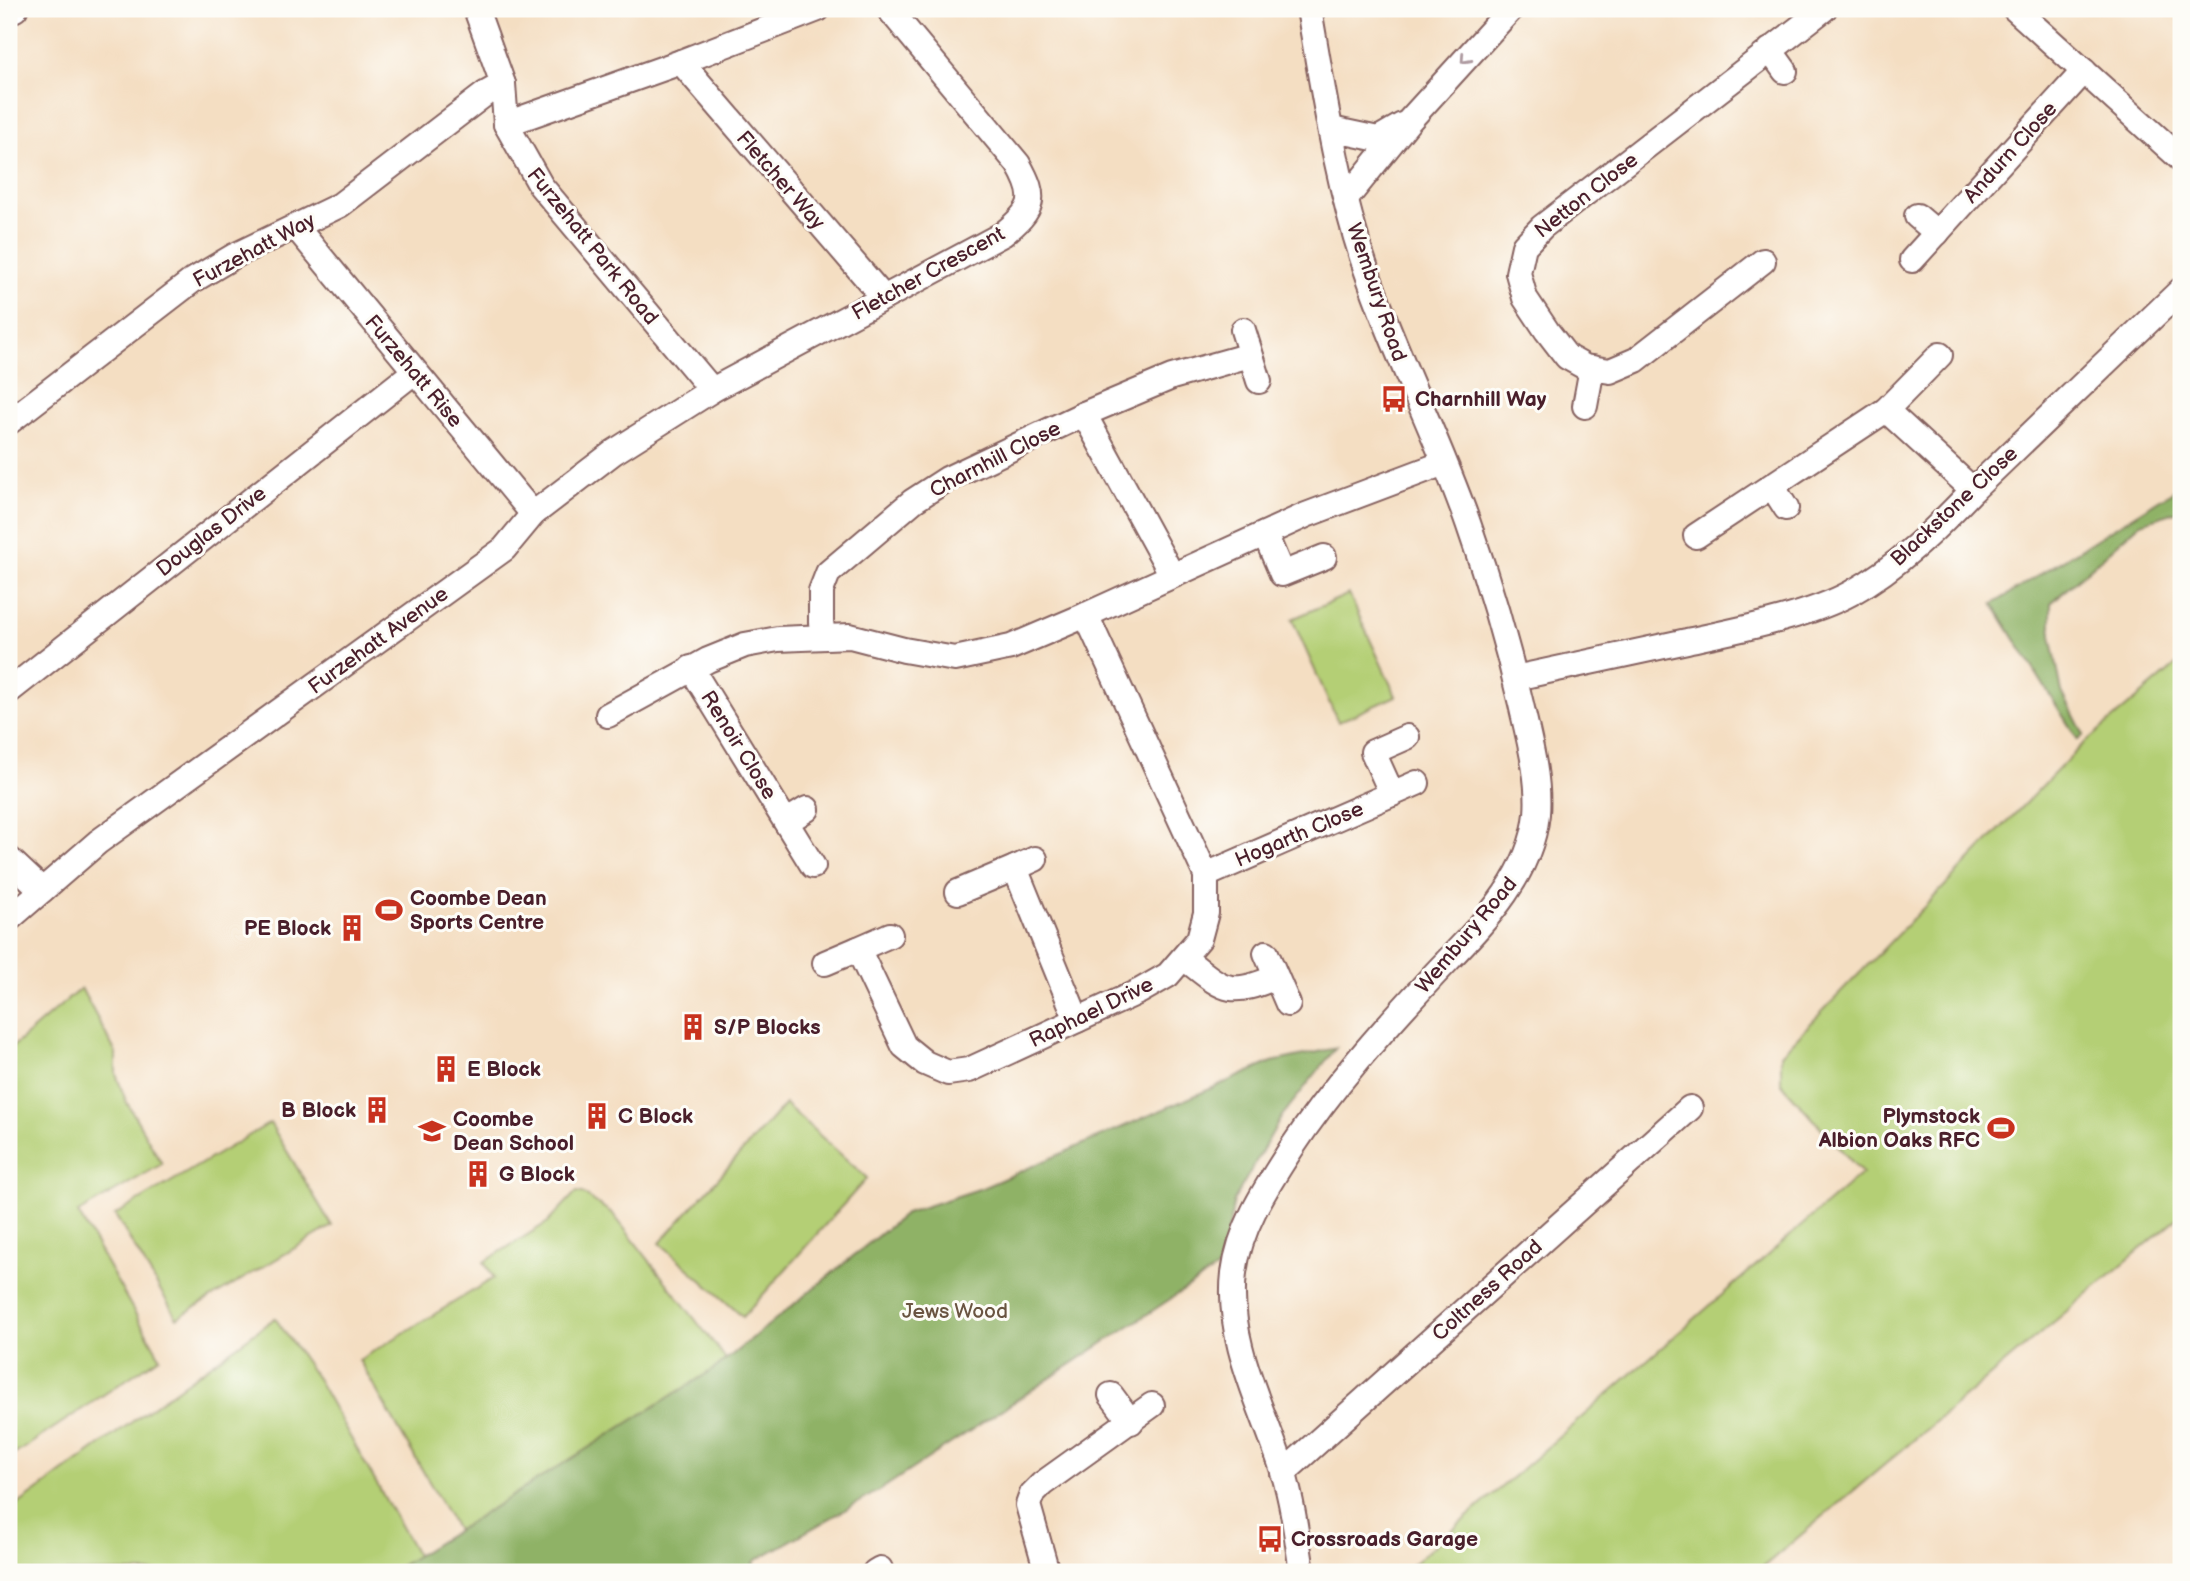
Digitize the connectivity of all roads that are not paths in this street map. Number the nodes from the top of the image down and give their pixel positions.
1 (15, 9) edge
2 (476, 9) edge
3 (818, 9) edge
4 (889, 9) edge
5 (1309, 9) edge
6 (1511, 9) edge
7 (1824, 9) edge
8 (2015, 9) edge
9 (9, 12) edge
10 (1770, 50) junction
11 (681, 62) junction
12 (1785, 71) dead end
13 (2084, 71) junction
14 (503, 84) junction
15 (1409, 121) junction
16 (506, 124) junction
17 (1331, 129) junction
18 (2181, 159) edge
19 (1346, 199) junction
20 (1917, 216) dead end
21 (296, 226) junction
22 (1937, 233) junction
23 (1912, 260) dead end
24 (1763, 261) dead end
25 (2181, 290) edge
26 (883, 297) junction
27 (1242, 330) dead end
28 (1250, 355) junction
29 (1940, 355) dead end
30 (1592, 368) junction
31 (414, 372) junction
32 (1259, 382) dead end
33 (712, 390) junction
34 (1585, 406) dead end
35 (1886, 410) junction
36 (1084, 414) junction
37 (9, 422) edge
38 (1444, 463) junction
39 (1772, 486) junction
40 (1973, 490) junction
41 (1786, 508) dead end
42 (533, 514) junction
43 (1265, 534) junction
44 (1696, 536) dead end
45 (1324, 557) dead end
46 (1172, 575) junction
47 (1086, 615) junction
48 (823, 636) junction
49 (691, 668) junction
50 (1515, 678) junction
51 (9, 691) edge
52 (608, 715) dead end
53 (1407, 737) dead end
54 (1417, 783) dead end
55 (1392, 794) junction
56 (9, 859) edge
57 (813, 866) dead end
58 (1206, 875) junction
59 (42, 890) junction
60 (958, 892) dead end
61 (9, 919) edge
62 (890, 935) dead end
63 (858, 949) junction
64 (1266, 953) dead end
65 (1184, 958) junction
66 (825, 963) dead end
67 (1276, 977) junction
68 (1288, 1004) dead end
69 (1077, 1020) junction
70 (1690, 1108) dead end
71 (1111, 1395) dead end
72 (1152, 1405) dead end
73 (1131, 1422) junction
74 (1283, 1472) junction
75 (1047, 1572) edge
76 (1302, 1572) edge

1 - 9 street
2 - 14 street, Furzehatt Park Road
3 - 11 street
4 - 26 street, Fletcher Crescent
5 - 17 street
6 -> 15 street, Wembury Road
7 - 10 street, Netton Close
8 - 13 street
10 - 12 street
10 - 30 street, Netton Close
11 - 16 street
11 - 26 street, Fletcher Way
13 - 18 street
13 - 22 street, Andurn Close
14 - 16 street, Furzehatt Park Road
14 - 21 street, Furzehatt Way
15 - 17 street, Wembury Road
15 - 19 street, Wembury Road
16 - 33 street, Furzehatt Park Road
17 - 19 street
19 - 38 street, Wembury Road
20 - 22 street
21 - 31 street, Furzehatt Rise
21 - 37 street, Furzehatt Way
22 - 23 street, Andurn Close
24 - 30 street
25 - 40 street, Blackstone Close
26 - 33 street, Fletcher Crescent
27 - 28 street
28 - 32 street
28 - 36 street, Charnhill Close
29 - 35 street
30 - 34 street
31 - 42 street, Furzehatt Rise
31 - 51 street, Douglas Drive
33 - 42 street, Furzehatt Avenue
35 - 39 street
35 - 40 street
36 - 46 street, Charnhill Close
36 - 48 street, Charnhill Close
38 - 43 street
38 - 50 street, Wembury Road
39 - 41 street
39 - 44 street
40 - 50 street, Blackstone Close
42 - 59 street, Furzehatt Avenue
43 - 45 street
43 - 46 street
46 - 47 street
47 - 48 street
47 - 58 street, Raphael Drive
48 - 49 street
49 - 52 street
49 - 57 street, Renoir Close
50 - 74 street, Wembury Road
53 - 55 street
54 - 55 street, Hogarth Close
55 - 58 street, Hogarth Close
56 - 59 street
58 - 65 street, Raphael Drive
59 - 61 street, Furzehatt Avenue
60 - 69 street
62 - 63 street
63 - 66 street
63 - 69 street, Raphael Drive
64 - 67 street
65 - 67 street
65 - 69 street, Raphael Drive
67 - 68 street
70 - 74 street, Coltness Road
71 - 73 street
72 - 73 street
73 - 75 street
74 - 76 street, Wembury Road

